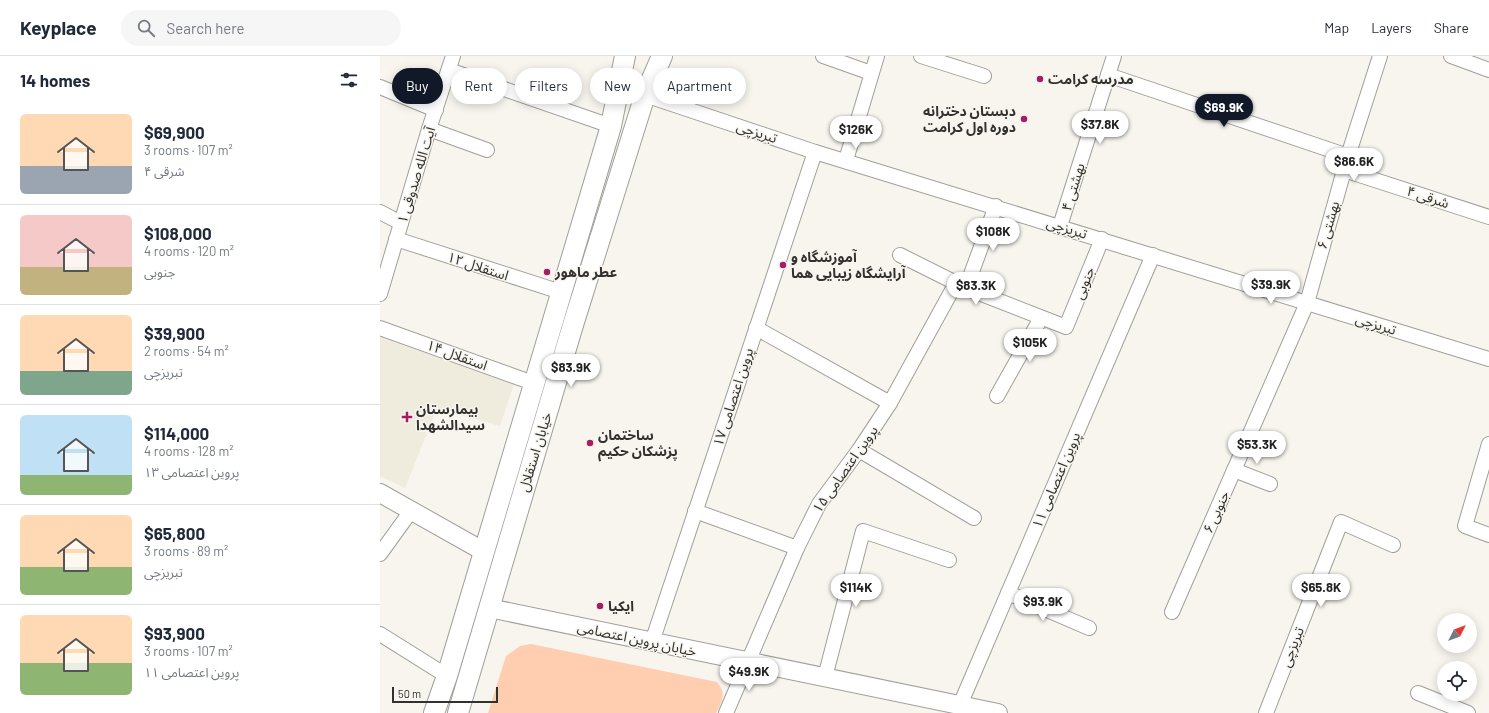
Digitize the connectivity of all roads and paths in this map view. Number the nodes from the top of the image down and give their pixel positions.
1 (453, 56) edge
2 (625, 56) edge
3 (633, 56) edge
4 (657, 56) edge
5 (662, 56) edge
6 (823, 56) edge
7 (877, 56) edge
8 (921, 56) edge
9 (1114, 56) edge
10 (1380, 56) edge
11 (1451, 56) edge
12 (449, 70) junction
13 (1489, 70) edge
14 (871, 73) junction
15 (1108, 75) junction
16 (984, 76) dead end
17 (380, 87) edge
18 (645, 95) junction
19 (642, 104) edge
20 (436, 110) junction
21 (611, 126) junction
22 (429, 129) junction
23 (487, 150) dead end
24 (816, 152) junction
25 (1348, 156) junction
26 (846, 160) junction
27 (1344, 170) junction
28 (996, 206) junction
29 (380, 212) edge
30 (1489, 217) edge
31 (401, 223) junction
32 (1060, 226) junction
33 (396, 239) junction
34 (1102, 239) junction
35 (900, 255) dead end
36 (1153, 255) junction
37 (961, 285) junction
38 (561, 292) junction
39 (380, 294) edge
40 (1307, 303) junction
41 (1041, 318) junction
42 (380, 328) edge
43 (756, 328) junction
44 (1489, 359) edge
45 (533, 383) junction
46 (997, 396) dead end
47 (890, 403) junction
48 (1489, 444) edge
49 (859, 450) junction
50 (1234, 470) junction
51 (1270, 484) dead end
52 (380, 493) edge
53 (411, 511) junction
54 (695, 511) junction
55 (974, 518) dead end
56 (1489, 535) edge
57 (1393, 545) dead end
58 (797, 548) junction
59 (483, 551) junction
60 (380, 554) edge
61 (949, 560) dead end
62 (1008, 593) junction
63 (489, 608) junction
64 (1172, 612) dead end
65 (1089, 628) dead end
66 (380, 634) edge
67 (652, 642) junction
68 (748, 661) junction
69 (447, 676) junction
70 (825, 677) junction
71 (1418, 693) dead end
72 (971, 709) edge
73 (434, 713) edge
74 (458, 713) edge
75 (726, 713) edge
76 (998, 713) edge
77 (1266, 713) edge
78 (1468, 713) edge

1 - 12 street, آیت الله صدوقی ۱
2 - 21 main road, خیابان استقلال
3 - 21 main road
4 - 18 main road
5 - 18 main road, خیابان استقلال
6 - 14 street
7 - 14 street
8 - 16 street
9 - 15 street, بهشتی ۴
10 - 25 street, بهشتی ۶
11 - 13 street
12 - 20 street, آیت الله صدوقی ۱
12 - 21 street
14 - 26 street
15 - 25 street
15 - 32 street, بهشتی ۴
17 - 20 street
18 - 24 street, تبریزچی
19 - 63 main road, خیابان استقلال
20 - 22 street, آیت الله صدوقی ۱
21 - 38 main road, خیابان استقلال
22 - 23 street
22 - 31 street, آیت الله صدوقی ۱
24 - 26 street, تبریزچی
24 - 43 street, پروین اعتصامی ۱۷
25 - 27 street, بهشتی ۶
26 - 28 street, تبریزچی
27 - 30 street, شرقی ۴
27 - 40 street, بهشتی ۶
28 - 32 street, تبریزچی
28 - 37 street
29 - 31 street
31 - 33 street, آیت الله صدوقی ۱
32 - 34 street, تبریزچی
33 - 38 street, استقلال ۱۲
33 - 39 street, آیت الله صدوقی ۱
34 - 36 street, تبریزچی
34 - 41 street, جنوبی
35 - 37 street
36 - 40 street, تبریزچی
36 - 62 street, پروین اعتصامی ۱۱
37 - 41 street
37 - 47 street, پروین اعتصامی ۱۵
38 - 45 main road, خیابان استقلال
40 - 44 street, تبریزچی
40 - 50 street, جنوبی ۶
41 - 46 street
42 - 45 street, استقلال ۱۴
43 - 47 street
43 - 54 street, پروین اعتصامی ۱۷
45 - 59 main road, خیابان استقلال
47 - 49 street, پروین اعتصامی ۱۵
48 - 56 street
49 - 55 street
49 - 58 street, پروین اعتصامی ۱۵
50 - 51 street
50 - 64 street, جنوبی ۶
52 - 53 street
53 - 59 street
53 - 60 street
54 - 58 street
54 - 67 street, پروین اعتصامی ۱۷
57 - 77 street, تبریزچی
58 - 68 street, پروین اعتصامی ۱۵
59 - 69 main road, خیابان استقلال
61 - 70 street
62 - 65 street
62 - 72 street, پروین اعتصامی ۱۱
63 - 67 street, خیابان پروین اعتصامی
63 - 74 main road, خیابان استقلال
66 - 69 street
67 - 68 street, خیابان پروین اعتصامی
68 - 70 street, خیابان پروین اعتصامی
68 - 75 street, پروین اعتصامی ۱۵
69 - 73 main road, خیابان استقلال
70 - 72 street, خیابان پروین اعتصامی
71 - 78 street
72 - 76 street, خیابان پروین اعتصامی

